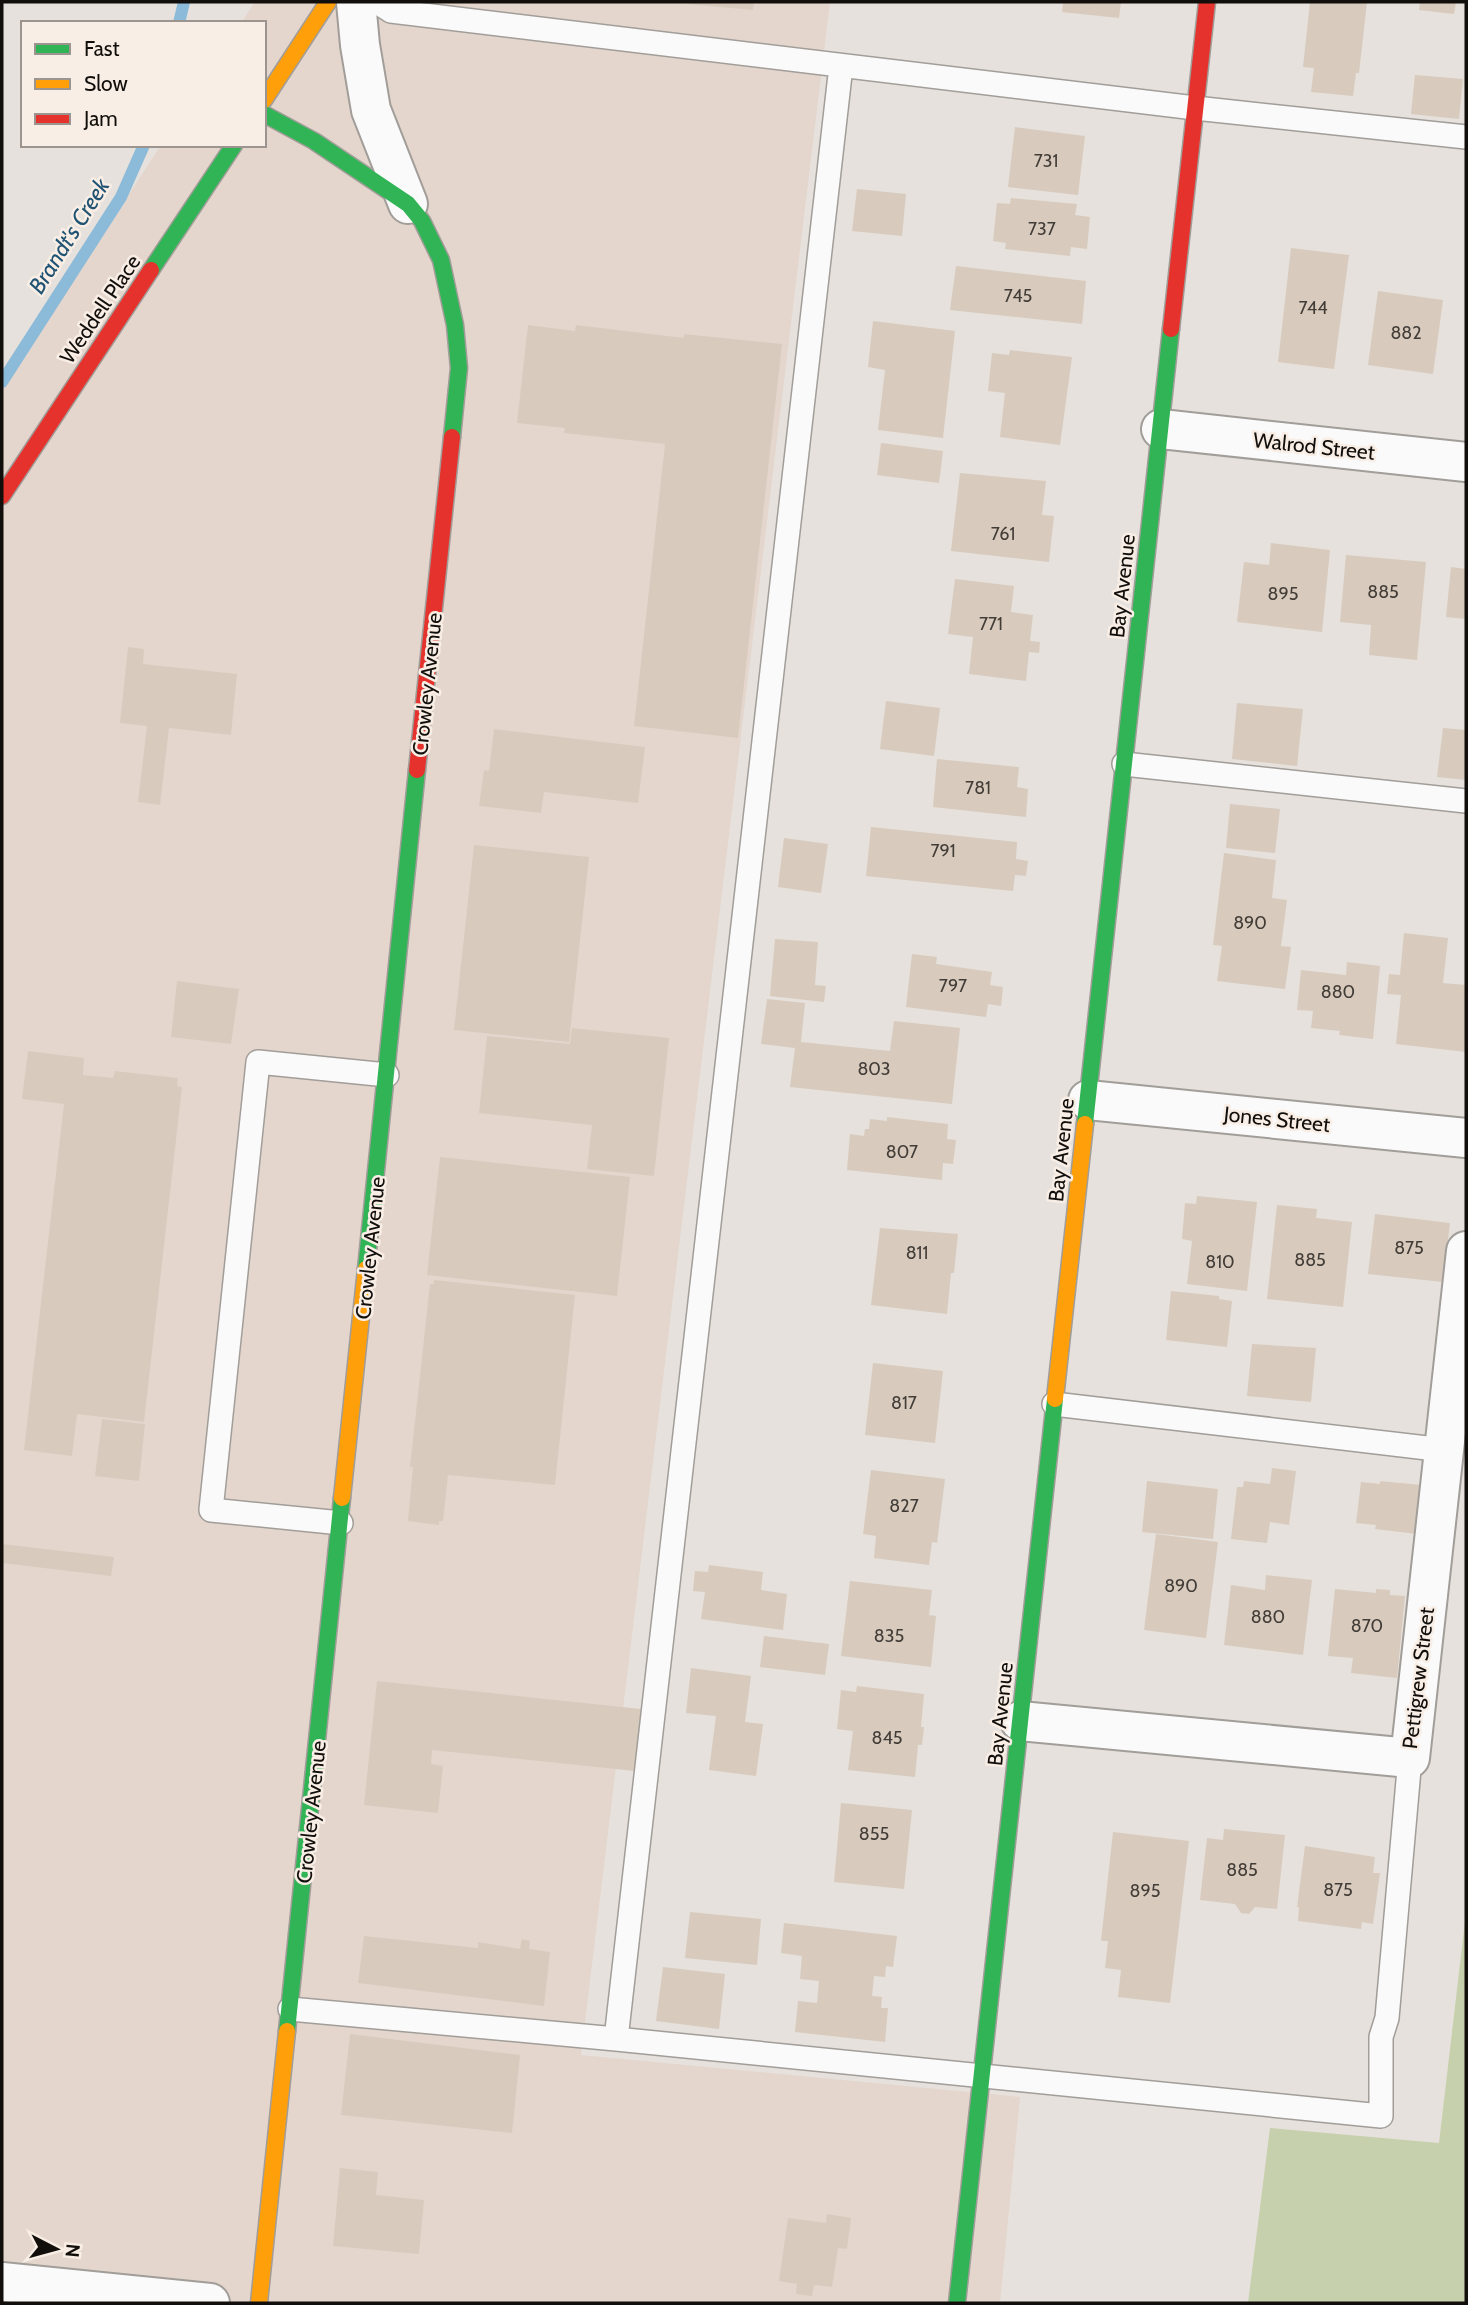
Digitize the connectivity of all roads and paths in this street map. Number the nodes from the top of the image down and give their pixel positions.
1 (328, 2) edge
2 (356, 2) edge
3 (377, 2) edge
4 (1207, 2) edge
5 (841, 66) junction
6 (266, 97) edge
7 (1195, 108) junction
8 (266, 115) edge
9 (1466, 137) edge
10 (233, 147) edge
11 (408, 204) junction
12 (1161, 429) junction
13 (1466, 463) edge
14 (2, 496) edge
15 (1124, 764) junction
16 (1466, 801) edge
17 (387, 1075) junction
18 (1088, 1100) junction
19 (1466, 1138) edge
20 (1466, 1251) edge
21 (1054, 1404) junction
22 (1444, 1450) junction
23 (341, 1522) junction
24 (1020, 1721) junction
25 (1410, 1758) junction
26 (290, 2009) junction
27 (616, 2039) junction
28 (982, 2075) junction
29 (2, 2282) edge
30 (210, 2303) edge
31 (259, 2303) edge
32 (957, 2303) edge

1 - 6 street
2 - 11 street, Crowley Avenue
3 - 5 lane
4 - 7 street, Bay Avenue
5 - 7 lane
5 - 27 lane
7 - 9 lane
7 - 12 street, Bay Avenue
8 - 11 street, Crowley Avenue
10 - 14 street, Weddell Place
11 - 17 street, Crowley Avenue
12 - 13 street, Walrod Street
12 - 15 street, Bay Avenue
15 - 16 lane
15 - 18 street, Bay Avenue
17 - 23 street, Crowley Avenue
17 - 23 lane
18 - 19 street, Jones Street
18 - 21 street, Bay Avenue
20 - 22 street, Pettigrew Street
21 - 22 lane
21 - 24 street, Bay Avenue
22 - 25 street, Pettigrew Street
23 - 26 street, Crowley Avenue
24 - 25 street, Pettigrew Street
24 - 28 street, Bay Avenue
25 - 28 lane
26 - 27 lane
26 - 31 street, Crowley Avenue
27 - 28 lane
28 - 32 street, Bay Avenue
29 - 30 street

